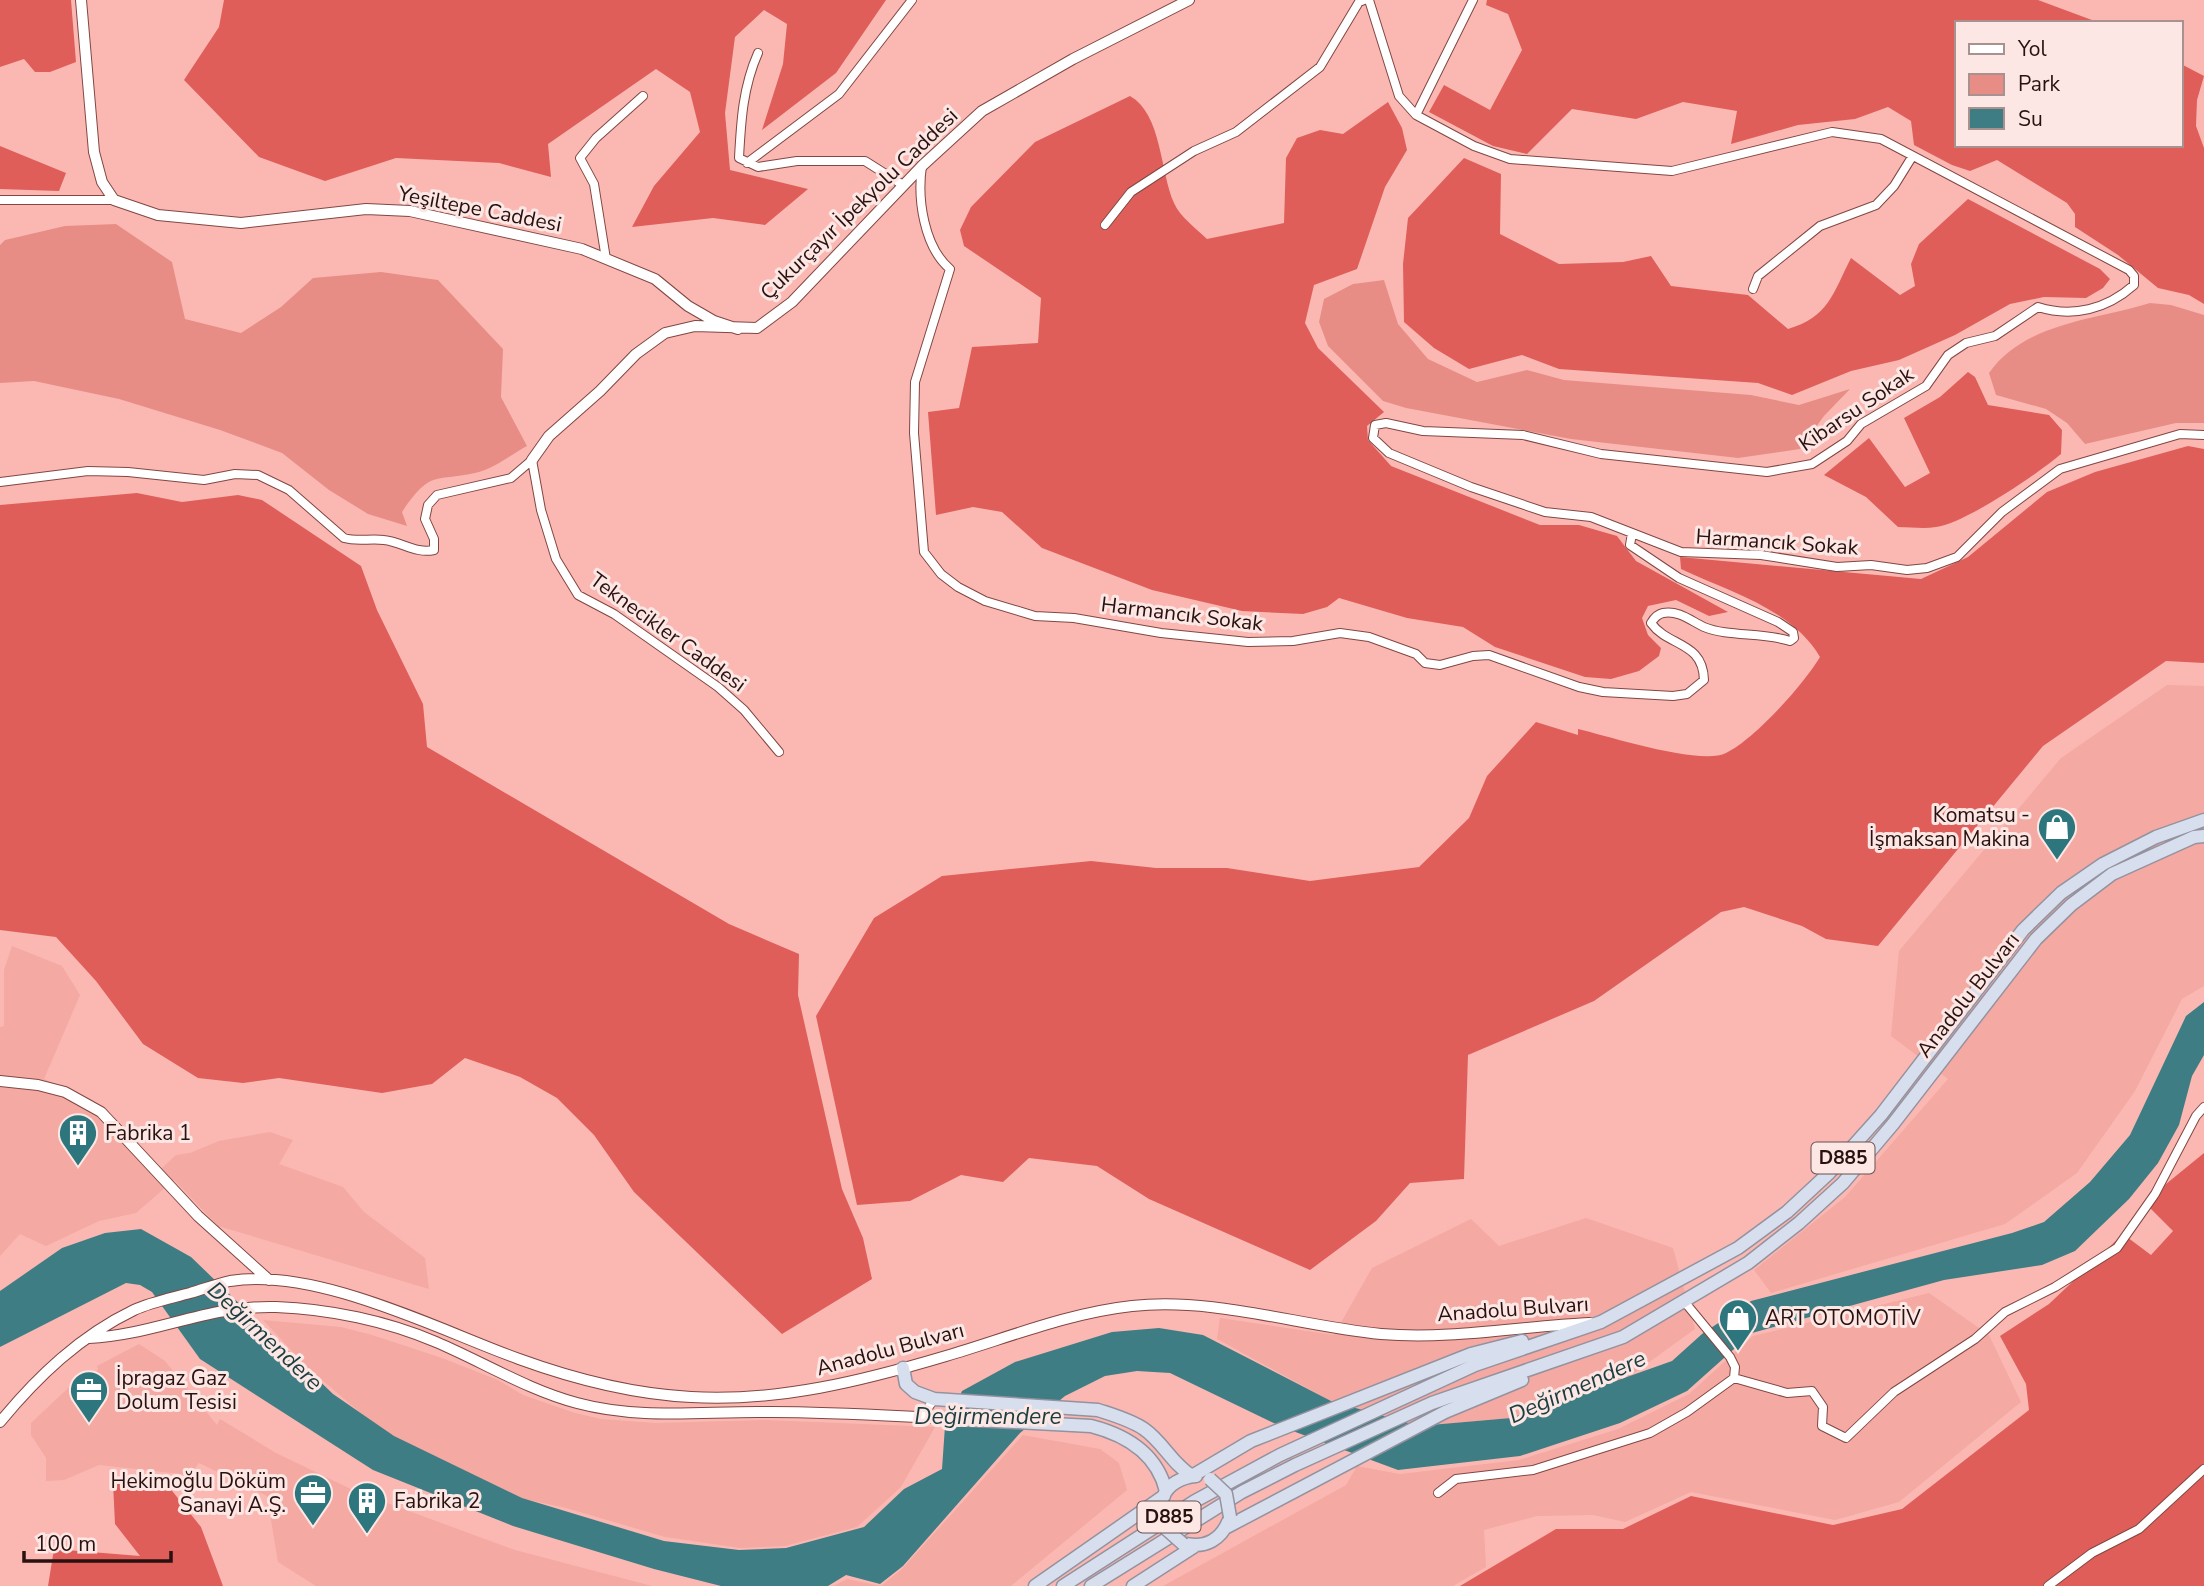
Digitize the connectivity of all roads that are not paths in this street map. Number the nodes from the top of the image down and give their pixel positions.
1 (81, 0) edge
2 (912, 0) edge
3 (1189, 0) edge
4 (1366, 0) edge
5 (1473, 0) edge
6 (758, 52) dead end
7 (643, 96) dead end
8 (1416, 115) junction
9 (1912, 157) junction
10 (747, 163) junction
11 (923, 165) junction
12 (903, 185) junction
13 (0, 200) edge
14 (114, 200) junction
15 (1105, 225) dead end
16 (606, 258) junction
17 (1754, 289) dead end
18 (738, 329) junction
19 (2204, 435) edge
20 (532, 460) junction
21 (0, 482) edge
22 (1632, 533) junction
23 (779, 752) dead end
24 (2204, 820) edge
25 (2204, 836) edge
26 (0, 1081) edge
27 (2204, 1107) edge
28 (269, 1280) junction
29 (1683, 1300) junction
30 (1601, 1322) junction
31 (1623, 1337) junction
32 (85, 1339) junction
33 (903, 1368) junction
34 (1734, 1378) junction
35 (934, 1399) junction
36 (922, 1417) junction
37 (937, 1418) joint
38 (0, 1422) edge
39 (2204, 1469) edge
40 (1192, 1476) junction
41 (1438, 1493) dead end
42 (1163, 1498) junction
43 (1228, 1523) junction
44 (1189, 1545) junction
45 (1035, 1586) edge
46 (1063, 1586) edge
47 (1091, 1586) edge
48 (1133, 1586) edge
49 (2048, 1586) edge

1 - 14 street
2 - 10 street
3 - 11 street, Çukurçayır İpekyolu Caddesi
4 - 8 street, Kibarsu Sokak
4 - 15 street
5 - 8 street
6 - 10 street
7 - 16 street
8 - 9 street, Kibarsu Sokak
9 - 17 street
9 - 22 street, Kibarsu Sokak
10 - 12 street
11 - 12 street, Çukurçayır İpekyolu Caddesi
11 - 22 street, Harmancık Sokak
12 - 18 street, Çukurçayır İpekyolu Caddesi
13 - 14 street
14 - 16 street, Yeşiltepe Caddesi
16 - 18 street, Yeşiltepe Caddesi
18 - 20 street
19 - 22 street, Harmancık Sokak
20 - 21 street
20 - 23 street, Teknecikler Caddesi
24 - 30 highway, Anadolu Bulvarı / D885
25 - 29 highway, Anadolu Bulvarı / D885
26 - 28 street
27 - 34 street
28 - 32 street, Anadolu Bulvarı
28 - 33 street, Anadolu Bulvarı
29 - 31 highway, Anadolu Bulvarı / D885
29 - 34 street
30 - 33 street, Anadolu Bulvarı
30 - 40 highway
30 - 46 highway, Anadolu Bulvarı / D885
31 - 43 highway
31 - 47 highway, Anadolu Bulvarı / D885
32 - 36 street
32 - 38 street, Anadolu Bulvarı
33 - 35 highway
34 - 41 street
35 - 36 street
35 - 40 highway
36 - 37 street
37 - 42 highway
39 - 49 street
40 - 42 highway
40 - 43 highway, bridge
42 - 44 highway, bridge
42 - 45 highway
43 - 44 highway
44 - 48 highway

